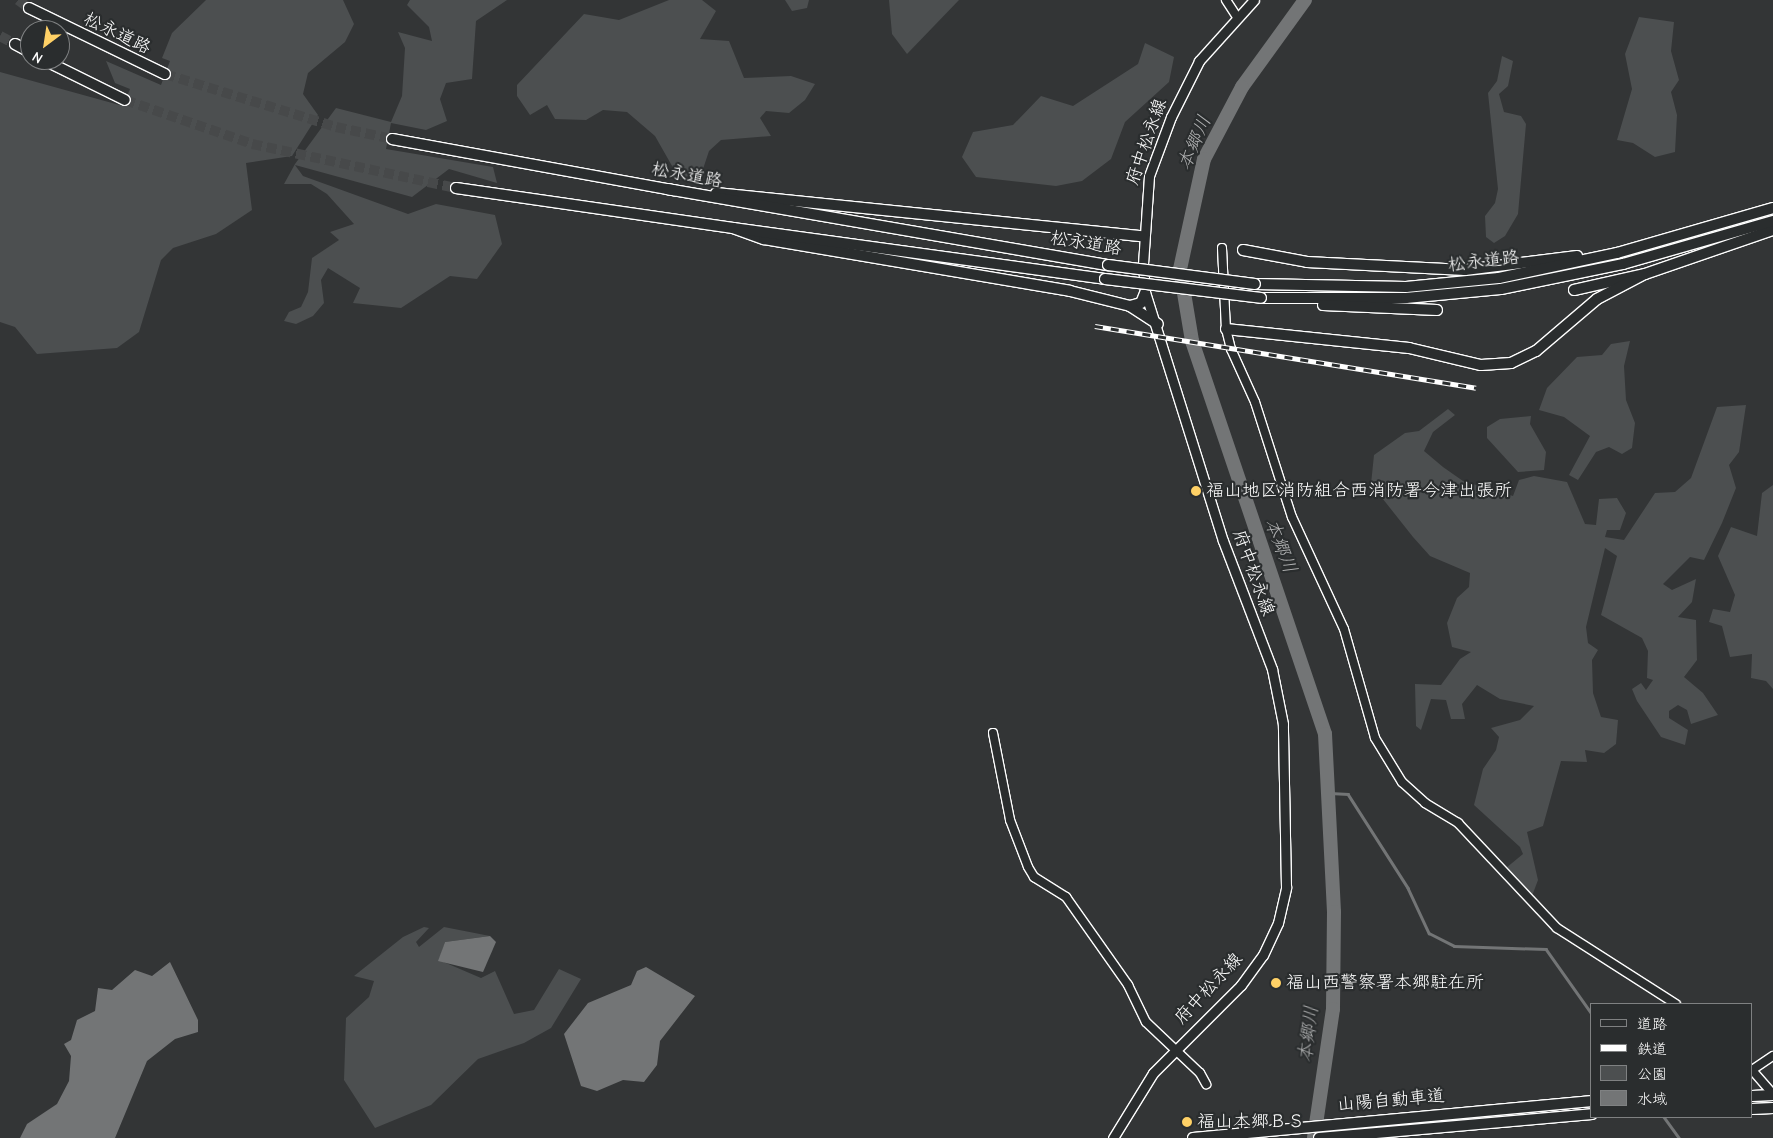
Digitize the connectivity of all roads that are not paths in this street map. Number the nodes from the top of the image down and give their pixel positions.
1 (1226, 0) edge
2 (1254, 0) edge
3 (30, 8) tunnel mouth
4 (1237, 17) junction
5 (15, 44) tunnel mouth
6 (20, 47) edge
7 (64, 70) edge
8 (165, 74) tunnel mouth
9 (125, 100) tunnel mouth
10 (392, 139) tunnel mouth
11 (456, 188) tunnel mouth
12 (667, 189) junction
13 (1773, 208) edge
14 (1773, 221) edge
15 (733, 228) junction
16 (1773, 230) edge
17 (1142, 236) junction
18 (1222, 248) dead end
19 (1243, 250) dead end
20 (1617, 253) junction
21 (1643, 274) junction
22 (1574, 290) dead end
23 (1146, 293) junction
24 (1299, 300) junction
25 (1130, 306) junction
26 (1437, 310) dead end
27 (1158, 324) junction
28 (1226, 329) junction
29 (993, 733) dead end
30 (1674, 1003) edge
31 (1174, 1050) junction
32 (1773, 1056) edge
33 (1753, 1069) edge
34 (1753, 1071) edge
35 (1206, 1084) dead end
36 (1773, 1095) edge
37 (1753, 1096) edge
38 (1590, 1101) edge
39 (1773, 1108) edge
40 (1753, 1109) edge
41 (1590, 1114) edge
42 (1113, 1138) edge
43 (1193, 1138) edge
44 (1319, 1138) edge

1 - 4 street
2 - 4 main road, 府中松永線
3 - 8 highway, 松永道路
4 - 17 main road, 府中松永線
5 - 6 highway
7 - 9 highway
10 - 12 highway, 松永道路
11 - 15 highway, 松永道路
12 - 17 highway
12 - 20 highway, 松永道路, bridge
13 - 20 highway, 松永道路
14 - 24 highway, 松永道路
15 - 24 highway, 松永道路, bridge
15 - 25 highway
16 - 21 highway
17 - 23 main road, 府中松永線
18 - 28 street
19 - 20 highway
21 - 22 highway
21 - 28 highway
23 - 25 highway
23 - 27 main road, 府中松永線
24 - 26 highway
25 - 27 highway
27 - 31 main road, 府中松永線
28 - 30 street
29 - 31 street
31 - 35 street
31 - 42 main road, 府中松永線
32 - 33 street
34 - 36 street
36 - 37 highway
38 - 43 highway, 山陽自動車道
39 - 40 highway
41 - 44 highway, 山陽自動車道

